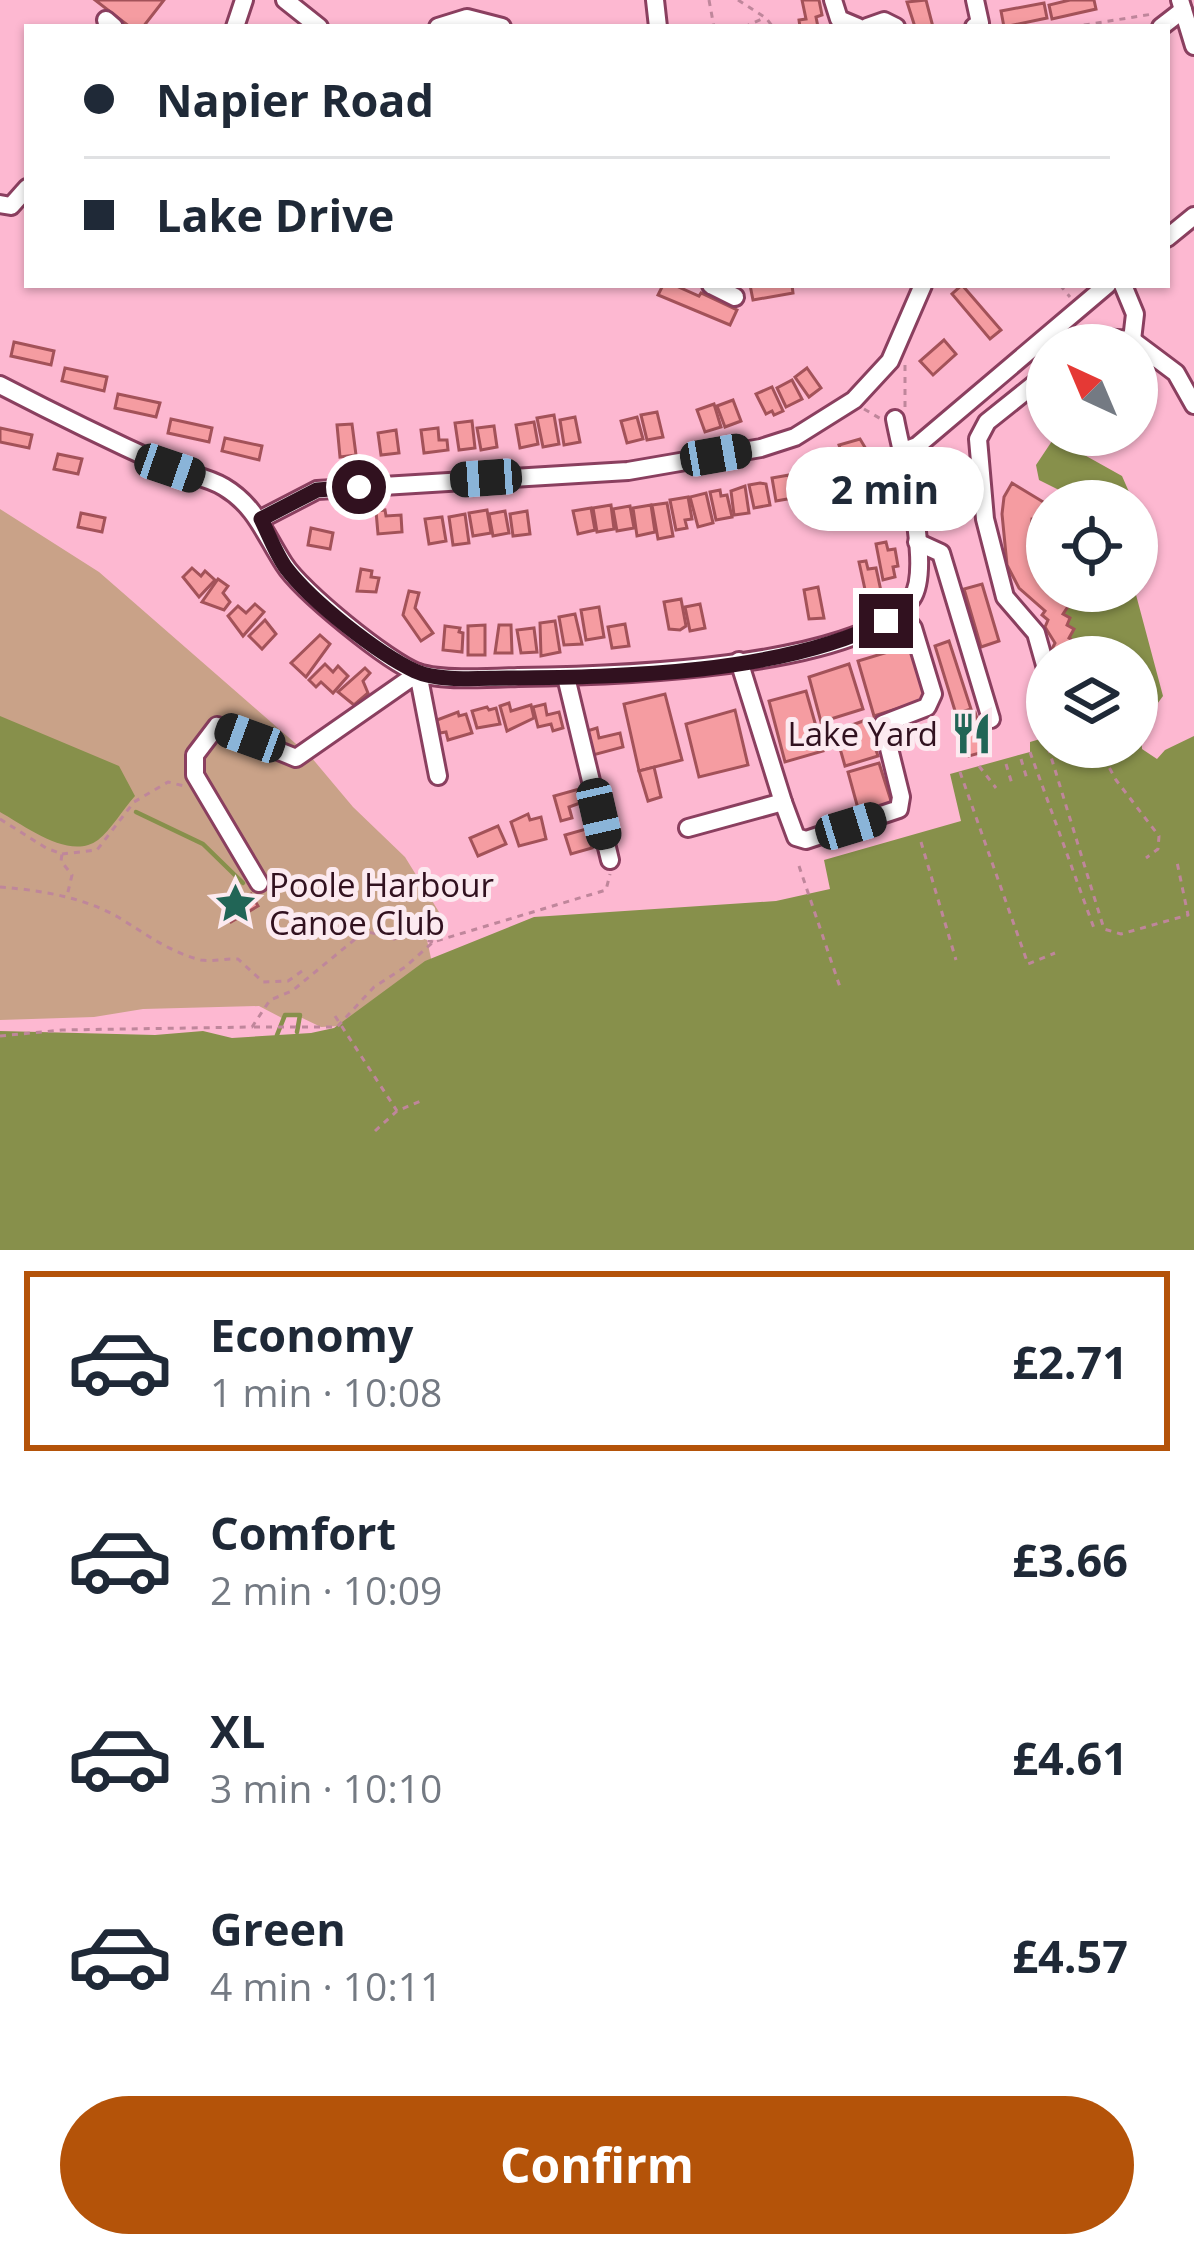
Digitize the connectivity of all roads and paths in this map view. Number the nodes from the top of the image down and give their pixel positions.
1 (285, 0) edge
2 (738, 0) edge
3 (833, 0) edge
4 (1180, 8) edge
5 (766, 18) junction
6 (315, 24) edge
7 (448, 24) edge
8 (490, 24) edge
9 (751, 24) edge
10 (771, 24) edge
11 (853, 24) edge
12 (1091, 24) edge
13 (1194, 46) edge
14 (24, 191) edge
15 (0, 204) edge
16 (1194, 216) edge
17 (1170, 236) edge
18 (717, 288) edge
19 (922, 288) edge
20 (1103, 288) edge
21 (1124, 288) edge
22 (735, 297) dead end
23 (1134, 324) edge
24 (903, 340) junction
25 (1158, 360) edge
26 (0, 386) edge
27 (1026, 391) edge
28 (854, 400) junction
29 (1194, 406) edge
30 (896, 419) junction
31 (901, 452) junction
32 (261, 519) junction
33 (917, 542) junction
34 (899, 610) junction
35 (1037, 636) edge
36 (740, 661) junction
37 (418, 673) junction
38 (566, 677) junction
39 (991, 719) dead end
40 (1021, 759) dead end
41 (1006, 764) dead end
42 (979, 766) dead end
43 (1036, 768) edge
44 (1054, 768) edge
45 (1109, 768) edge
46 (960, 772) dead end
47 (438, 776) dead end
48 (1028, 779) dead end
49 (199, 781) junction
50 (1012, 784) dead end
51 (997, 788) dead end
52 (783, 802) junction
53 (0, 820) edge
54 (688, 828) dead end
55 (921, 842) dead end
56 (62, 854) junction
57 (1146, 858) dead end
58 (610, 860) joint
59 (1177, 862) dead end
60 (799, 866) dead end
61 (259, 884) dead end
62 (0, 887) edge
63 (66, 897) junction
64 (1095, 931) dead end
65 (434, 942) junction
66 (1055, 953) dead end
67 (956, 960) dead end
68 (302, 971) dead end
69 (841, 990) dead end
70 (335, 1016) dead end
71 (252, 1027) junction
72 (0, 1036) edge
73 (424, 1100) dead end
74 (397, 1111) junction
75 (375, 1131) dead end

1 - 6 street
2 - 5 path
3 - 11 street
4 - 12 path
4 - 13 street
5 - 9 path
5 - 10 path
7 - 8 street
14 - 15 street
16 - 17 street
18 - 22 street
19 - 24 street
20 - 31 street
21 - 23 street
24 - 28 street
24 - 30 path
25 - 29 street
26 - 32 street
27 - 35 street
28 - 30 path
28 - 32 street
30 - 31 street
31 - 33 street
32 - 37 street
33 - 34 street
33 - 39 street
34 - 36 street
34 - 52 street
36 - 38 street
36 - 52 street
37 - 38 street
37 - 47 street
37 - 49 street
38 - 58 street
40 - 48 path
41 - 50 path
42 - 51 path
43 - 64 path
44 - 59 path
45 - 57 path
46 - 66 path
49 - 56 path
49 - 61 street
52 - 54 street
53 - 56 path
55 - 67 path
56 - 63 path
58 - 65 path
60 - 69 path
62 - 63 path
63 - 68 path
65 - 71 path
65 - 71 path
70 - 74 path
71 - 72 path
73 - 74 path
74 - 75 path

